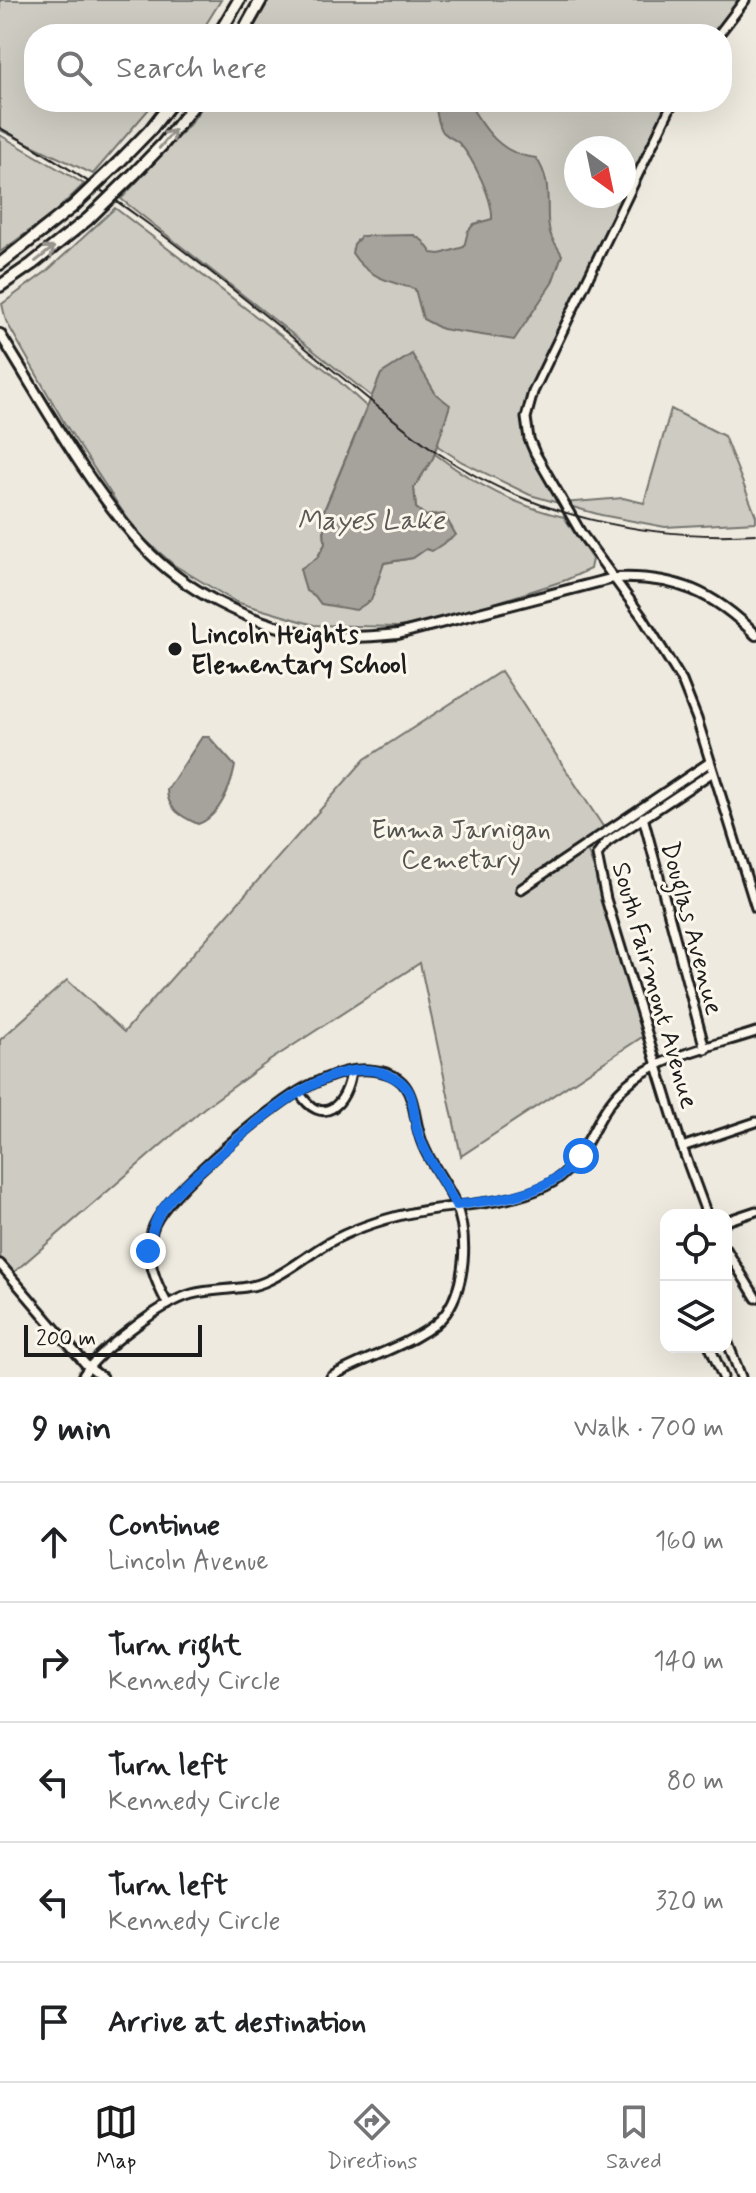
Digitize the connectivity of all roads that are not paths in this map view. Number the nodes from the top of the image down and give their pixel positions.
1 (239, 0) edge
2 (261, 0) edge
3 (745, 0) edge
4 (225, 24) edge
5 (248, 24) edge
6 (727, 24) edge
7 (163, 112) edge
8 (188, 112) edge
9 (668, 112) edge
10 (0, 264) edge
11 (0, 286) edge
12 (0, 334) edge
13 (614, 578) junction
14 (756, 635) edge
15 (710, 762) junction
16 (713, 772) junction
17 (643, 817) junction
18 (521, 889) dead end
19 (756, 908) edge
20 (756, 1032) edge
21 (705, 1049) junction
22 (658, 1065) junction
23 (351, 1071) junction
24 (299, 1092) junction
25 (756, 1122) edge
26 (682, 1147) junction
27 (456, 1205) junction
28 (705, 1209) edge
29 (756, 1211) edge
30 (732, 1219) edge
31 (732, 1259) edge
32 (0, 1264) edge
33 (756, 1298) edge
34 (168, 1305) junction
35 (713, 1353) edge
36 (732, 1353) edge
37 (88, 1367) junction
38 (82, 1377) edge
39 (102, 1377) edge
40 (331, 1377) edge
41 (723, 1377) edge
42 (741, 1377) edge

1 - 4 highway
2 - 5 highway
3 - 6 street
7 - 10 highway, bridge
11 -> 8 highway, bridge
9 - 13 street
12 - 13 main road
13 - 14 main road
13 - 15 street
15 - 16 street
15 - 18 street
16 - 17 street, South Fairmont Avenue
16 - 19 street
17 - 21 street, Douglas Avenue
17 - 22 street, South Fairmont Avenue
20 - 21 street
21 - 22 street
22 - 26 street, South Fairmont Avenue
22 - 27 street
23 - 24 street
23 - 24 street
23 - 27 street
24 - 34 street
25 - 26 street
26 - 28 street, South Fairmont Avenue
27 - 34 street
27 - 40 street
29 - 30 street
31 - 33 street
32 - 37 street
34 - 37 street
35 - 41 street
36 - 42 street
37 - 38 street
37 - 39 street

